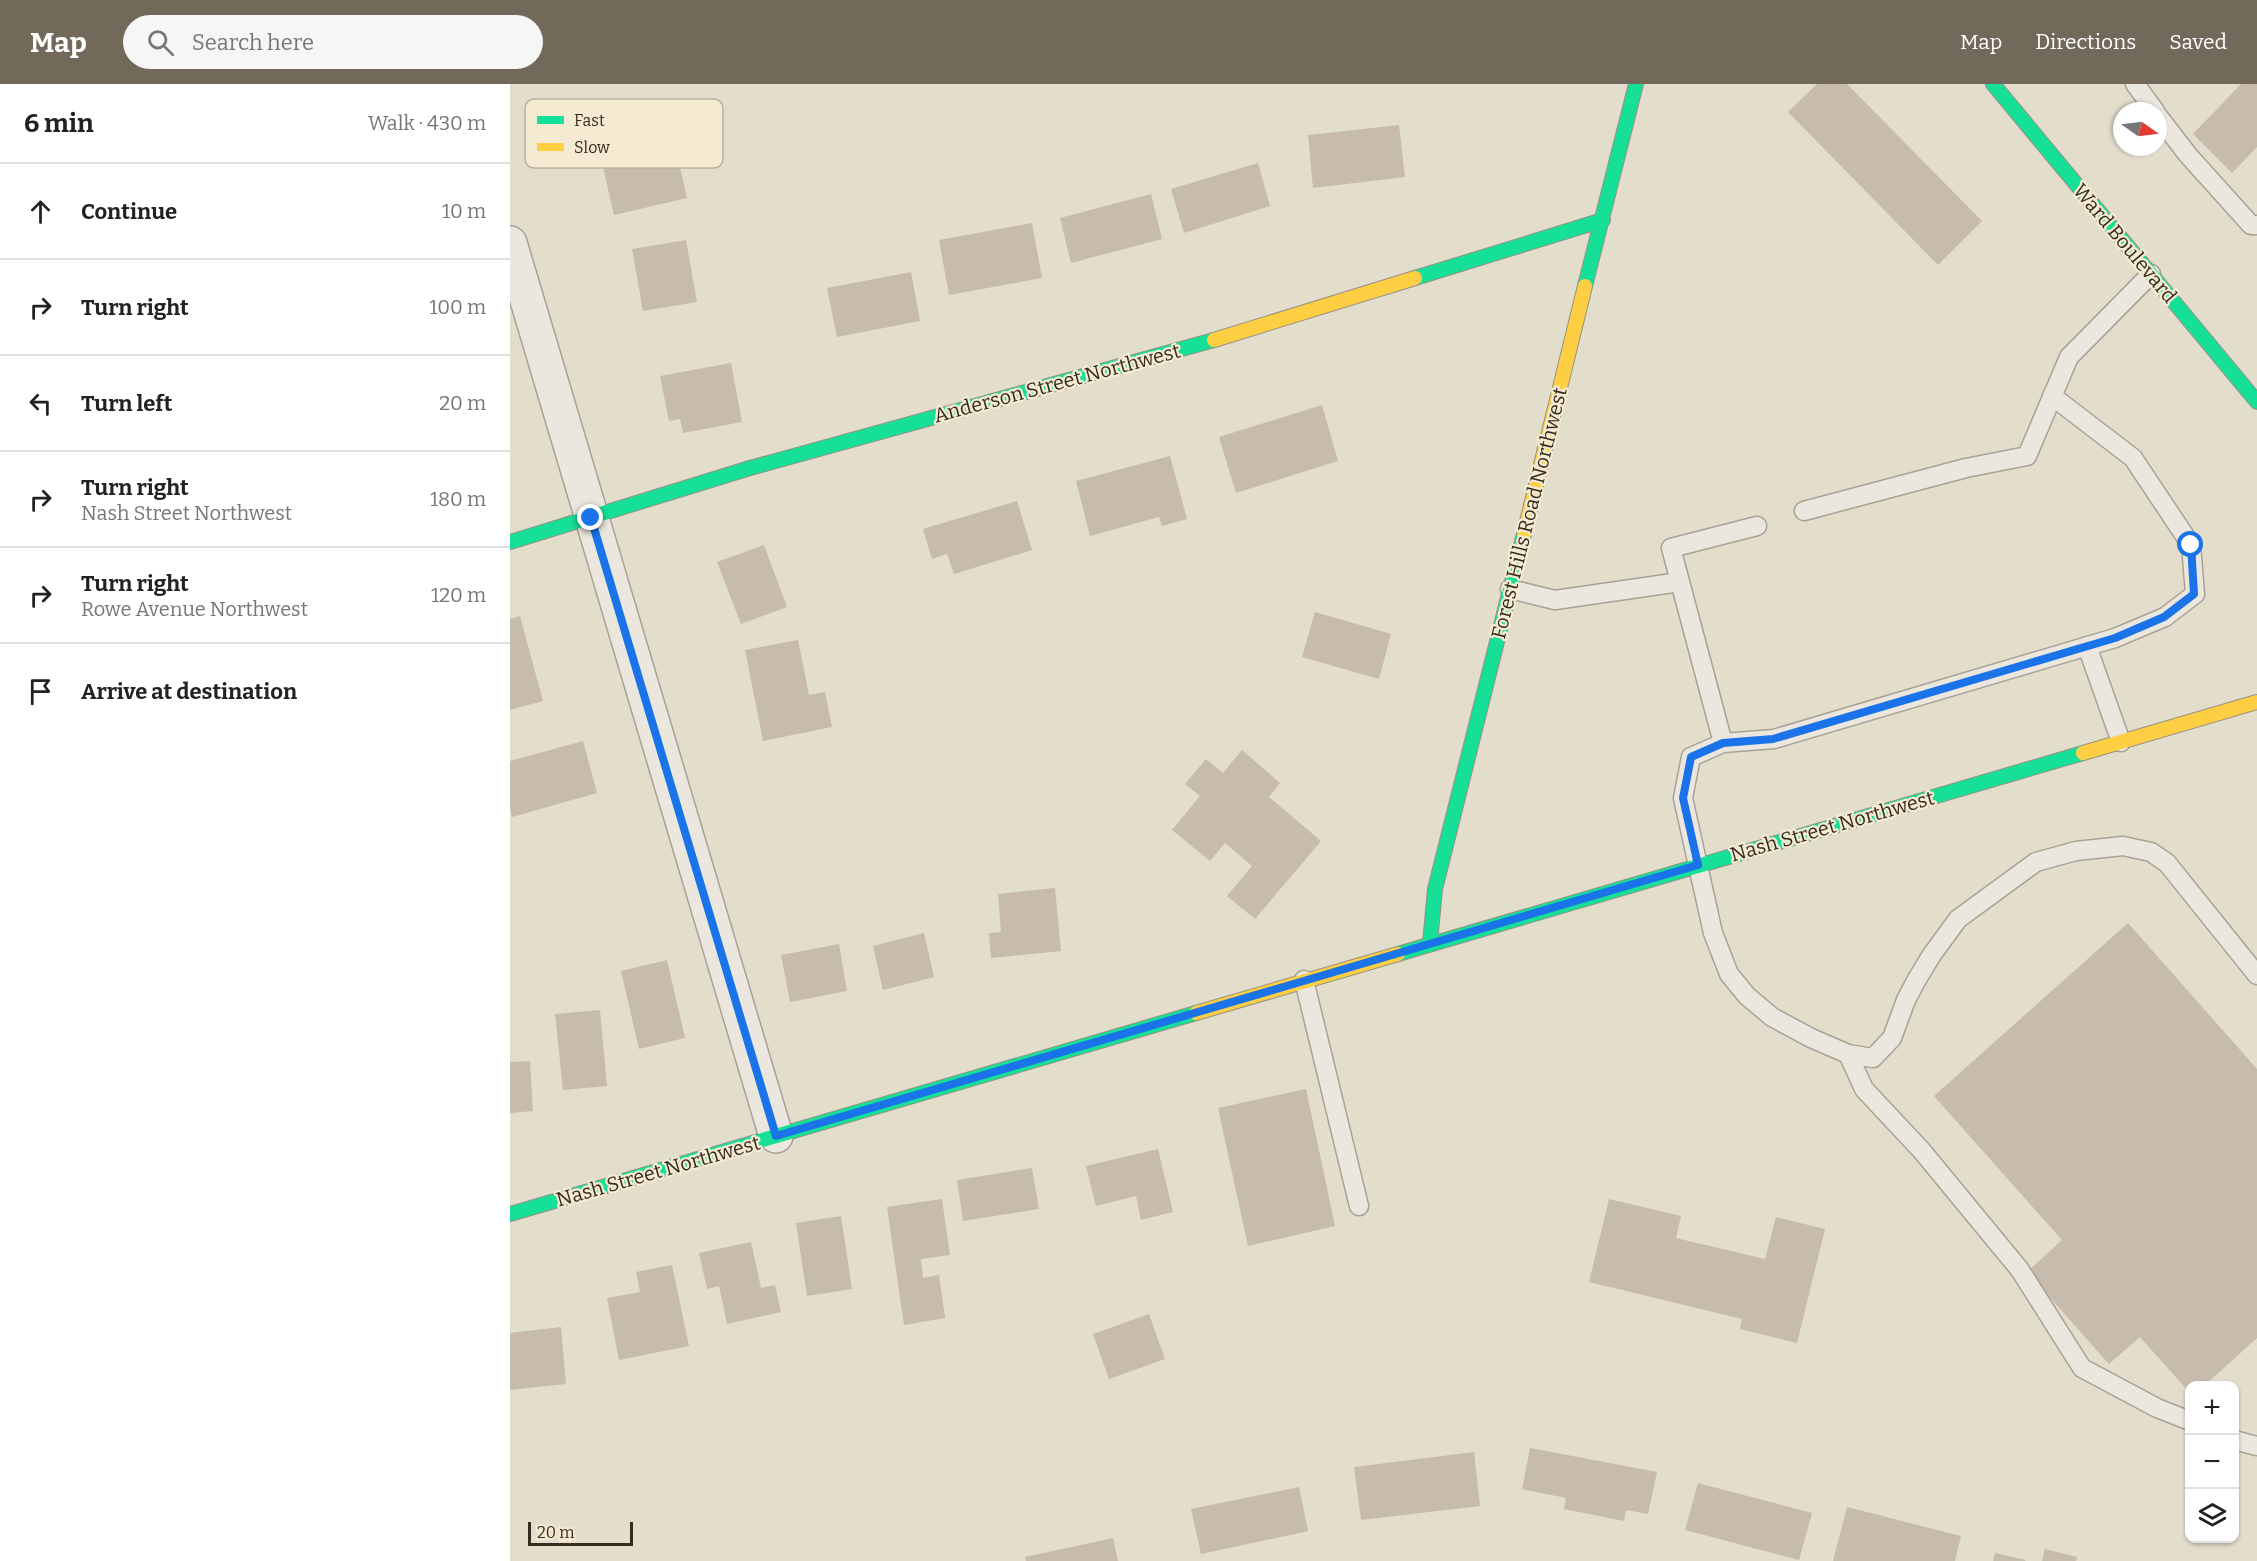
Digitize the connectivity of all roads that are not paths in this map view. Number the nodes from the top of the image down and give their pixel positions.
1 (1636, 84) edge
2 (1993, 84) edge
3 (2135, 84) edge
4 (2148, 102) edge
5 (2167, 128) edge
6 (1603, 220) junction
7 (2257, 225) edge
8 (510, 243) edge
9 (2151, 274) junction
10 (2052, 396) junction
11 (2257, 402) edge
12 (1804, 511) dead end
13 (591, 518) junction
14 (1757, 526) dead end
15 (510, 542) edge
16 (1680, 582) junction
17 (1510, 589) junction
18 (2087, 646) junction
19 (2257, 702) edge
20 (2121, 742) junction
21 (1723, 743) junction
22 (1698, 865) junction
23 (1430, 944) junction
24 (2257, 975) edge
25 (1304, 980) junction
26 (1848, 1054) junction
27 (776, 1136) junction
28 (1359, 1206) dead end
29 (510, 1214) edge
30 (2185, 1419) edge
31 (2239, 1441) edge
32 (2257, 1446) edge

1 - 6 main road, Forest Hills Road Northwest
2 - 9 main road, Ward Boulevard
3 - 4 lane
5 - 7 lane
6 - 13 main road, Anderson Street Northwest
6 - 17 main road, Forest Hills Road Northwest
8 - 13 street
9 - 10 lane
9 - 11 main road, Ward Boulevard
10 - 12 lane
10 - 18 lane
13 - 15 main road, Anderson Street Northwest
13 - 27 street
14 - 16 lane
16 - 17 lane
16 - 21 lane
17 - 23 main road, Forest Hills Road Northwest
18 - 20 lane
18 - 21 lane
19 - 20 main road, Nash Street Northwest
20 - 22 main road, Nash Street Northwest
21 - 22 lane
22 - 23 main road, Nash Street Northwest
22 - 26 lane
23 - 25 main road, Nash Street Northwest
24 - 26 lane
25 - 27 main road, Nash Street Northwest
25 - 28 lane
26 - 30 lane
27 - 29 main road, Nash Street Northwest
31 - 32 lane

